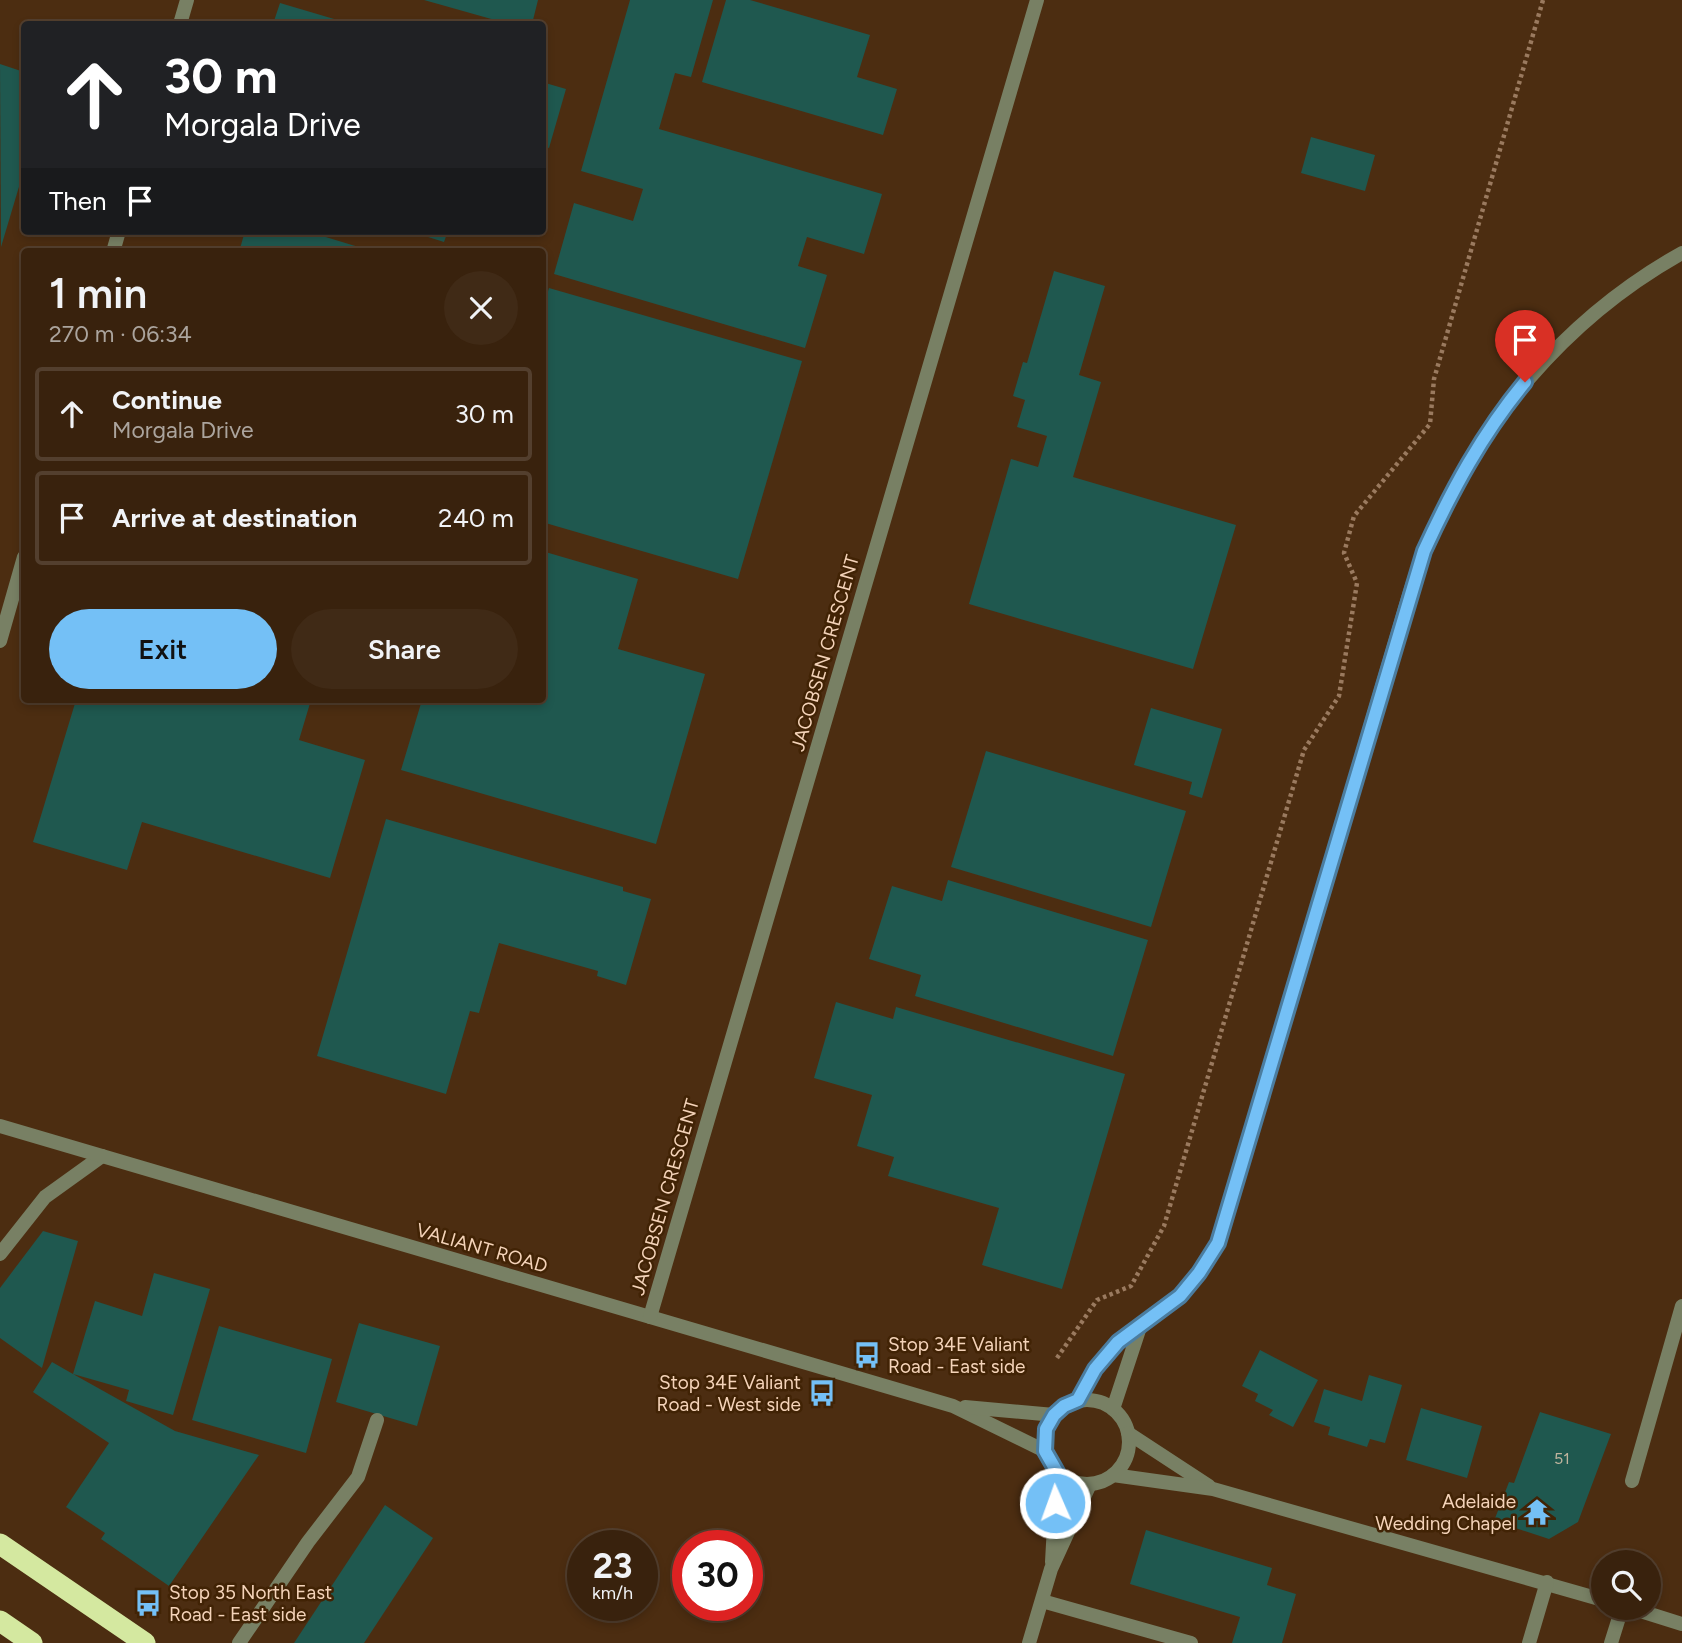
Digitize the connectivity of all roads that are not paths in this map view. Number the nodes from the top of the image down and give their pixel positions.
1 (187, 0) edge
2 (1037, 0) edge
3 (181, 21) edge
4 (1682, 253) edge
5 (21, 568) edge
6 (0, 641) edge
7 (0, 1126) edge
8 (102, 1156) junction
9 (0, 1254) edge
10 (1682, 1306) edge
11 (650, 1317) junction
12 (1140, 1326) junction
13 (1078, 1400) junction
14 (953, 1406) junction
15 (1113, 1409) junction
16 (1054, 1415) junction
17 (377, 1420) dead end
18 (1128, 1433) junction
19 (1045, 1451) junction
20 (1057, 1472) junction
21 (1113, 1475) junction
22 (1632, 1481) dead end
23 (1090, 1484) junction
24 (1213, 1489) junction
25 (0, 1544) edge
26 (1051, 1569) junction
27 (1547, 1582) junction
28 (1591, 1596) edge
29 (1042, 1601) junction
30 (1661, 1617) edge
31 (1618, 1620) edge
32 (0, 1621) edge
33 (1682, 1624) edge
34 (32, 1643) edge
35 (145, 1643) edge
36 (239, 1643) edge
37 (1030, 1643) edge
38 (1191, 1643) edge
39 (1529, 1643) edge
40 (1611, 1643) edge

1 - 3 street
2 - 11 street, JACOBSEN CRESCENT
4 - 12 street
5 - 6 street
7 - 8 street, VALIANT ROAD
8 - 9 street
8 - 11 street, VALIANT ROAD
10 - 22 street
11 - 14 street, VALIANT ROAD
12 - 13 street
12 - 15 street
13 - 15 street
13 - 16 street
14 - 16 street, VALIANT ROAD
14 - 19 street, VALIANT ROAD
15 - 18 street
16 - 19 street
17 - 36 street
18 - 21 street
18 - 24 street
19 - 20 street
20 - 23 street
20 - 26 street
21 - 23 street
21 - 24 street
23 - 26 street
24 - 27 street
25 - 35 highway
26 - 29 street
27 - 28 street
27 - 39 street
29 - 37 street
29 - 38 street
30 - 33 street
31 - 40 street
32 - 34 highway

